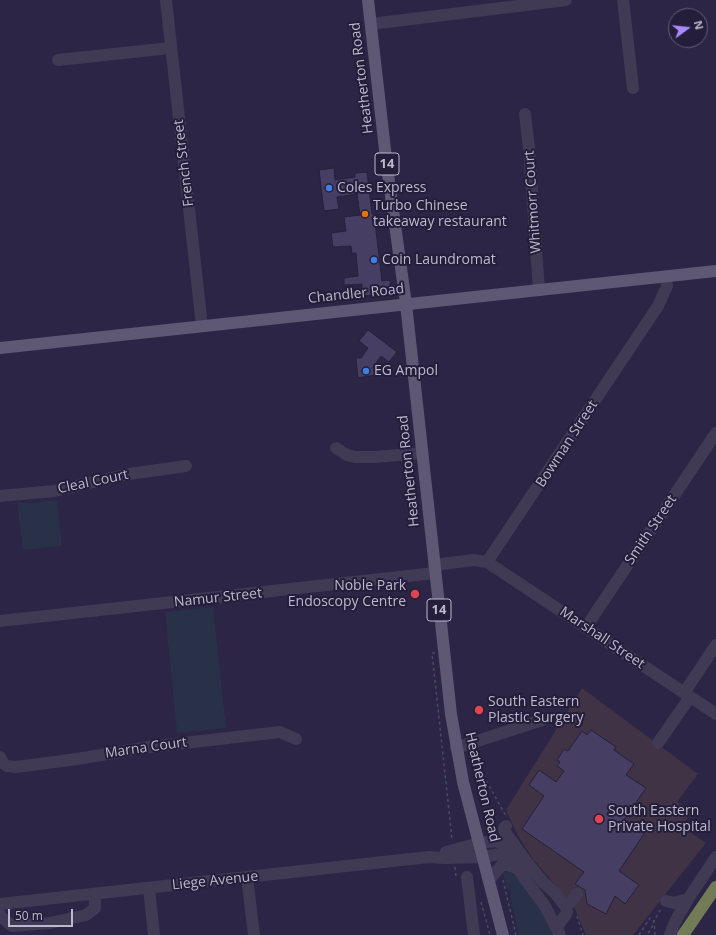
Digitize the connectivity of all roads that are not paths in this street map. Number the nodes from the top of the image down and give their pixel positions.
1 (166, 0) edge
2 (368, 0) edge
3 (566, 0) edge
4 (623, 0) edge
5 (371, 24) junction
6 (170, 48) junction
7 (58, 60) dead end
8 (633, 88) dead end
9 (525, 114) dead end
10 (716, 271) edge
11 (666, 277) junction
12 (539, 290) junction
13 (406, 304) junction
14 (202, 326) junction
15 (0, 348) edge
16 (716, 433) edge
17 (336, 448) dead end
18 (422, 452) junction
19 (186, 466) dead end
20 (0, 496) edge
21 (487, 562) junction
22 (435, 569) junction
23 (0, 622) edge
24 (586, 627) junction
25 (716, 645) edge
26 (687, 695) junction
27 (716, 714) edge
28 (542, 720) dead end
29 (296, 739) dead end
30 (658, 743) dead end
31 (456, 748) junction
32 (0, 757) edge
33 (506, 826) dead end
34 (479, 843) junction
35 (483, 856) junction
36 (429, 857) junction
37 (716, 857) edge
38 (514, 864) junction
39 (247, 877) junction
40 (466, 877) dead end
41 (489, 880) junction
42 (716, 887) edge
43 (149, 888) junction
44 (95, 894) junction
45 (577, 894) dead end
46 (688, 899) junction
47 (0, 904) edge
48 (566, 908) junction
49 (549, 912) junction
50 (0, 914) edge
51 (675, 922) junction
52 (558, 931) edge
53 (154, 935) edge
54 (254, 935) edge
55 (474, 935) edge
56 (503, 935) edge
57 (670, 935) edge
58 (683, 935) edge

1 - 6 street, French Street
2 - 5 main road, Heatherton Road / 14
3 - 5 street
4 - 8 street
5 - 13 main road, Heatherton Road / 14
6 - 7 street
6 - 14 street, French Street
9 - 12 street, Whitmorr Court
10 - 11 main road, Chandler Road
11 - 12 main road, Chandler Road
11 - 21 street, Bowman Street
12 - 13 main road, Chandler Road
13 - 14 main road, Chandler Road
13 - 18 main road, Heatherton Road / 14
14 - 15 main road, Chandler Road
16 - 24 street, Smith Street
17 - 18 street
18 - 22 main road, Heatherton Road / 14
19 - 20 street, Cleal Court
21 - 22 street
21 - 24 street, Marshall Street
22 - 23 street, Namur Street
22 - 31 main road, Heatherton Road / 14
24 - 26 street, Marshall Street
25 - 26 street
26 - 27 street, Marshall Street
26 - 30 street
28 - 31 street
29 - 32 street, Marna Court
31 - 34 main road, Heatherton Road / 14
33 - 48 street
34 - 35 main road, Heatherton Road / 14
34 - 36 street, Liege Avenue
34 - 38 street, Liege Avenue
35 - 36 street, Liege Avenue
35 - 38 street, Liege Avenue
35 - 41 main road, Heatherton Road / 14
36 - 39 street, Liege Avenue
37 - 46 street
38 - 41 street
38 - 49 street
39 - 43 street, Liege Avenue
39 - 54 street
40 - 55 street
41 - 56 main road, Heatherton Road / 14
42 - 58 highway
43 - 44 street, Liege Avenue
43 - 53 street
44 - 47 street, Liege Avenue
44 - 50 street
45 - 48 street
46 - 51 street
46 - 51 street
48 - 49 street
48 - 52 street
49 - 52 street
51 - 57 street

